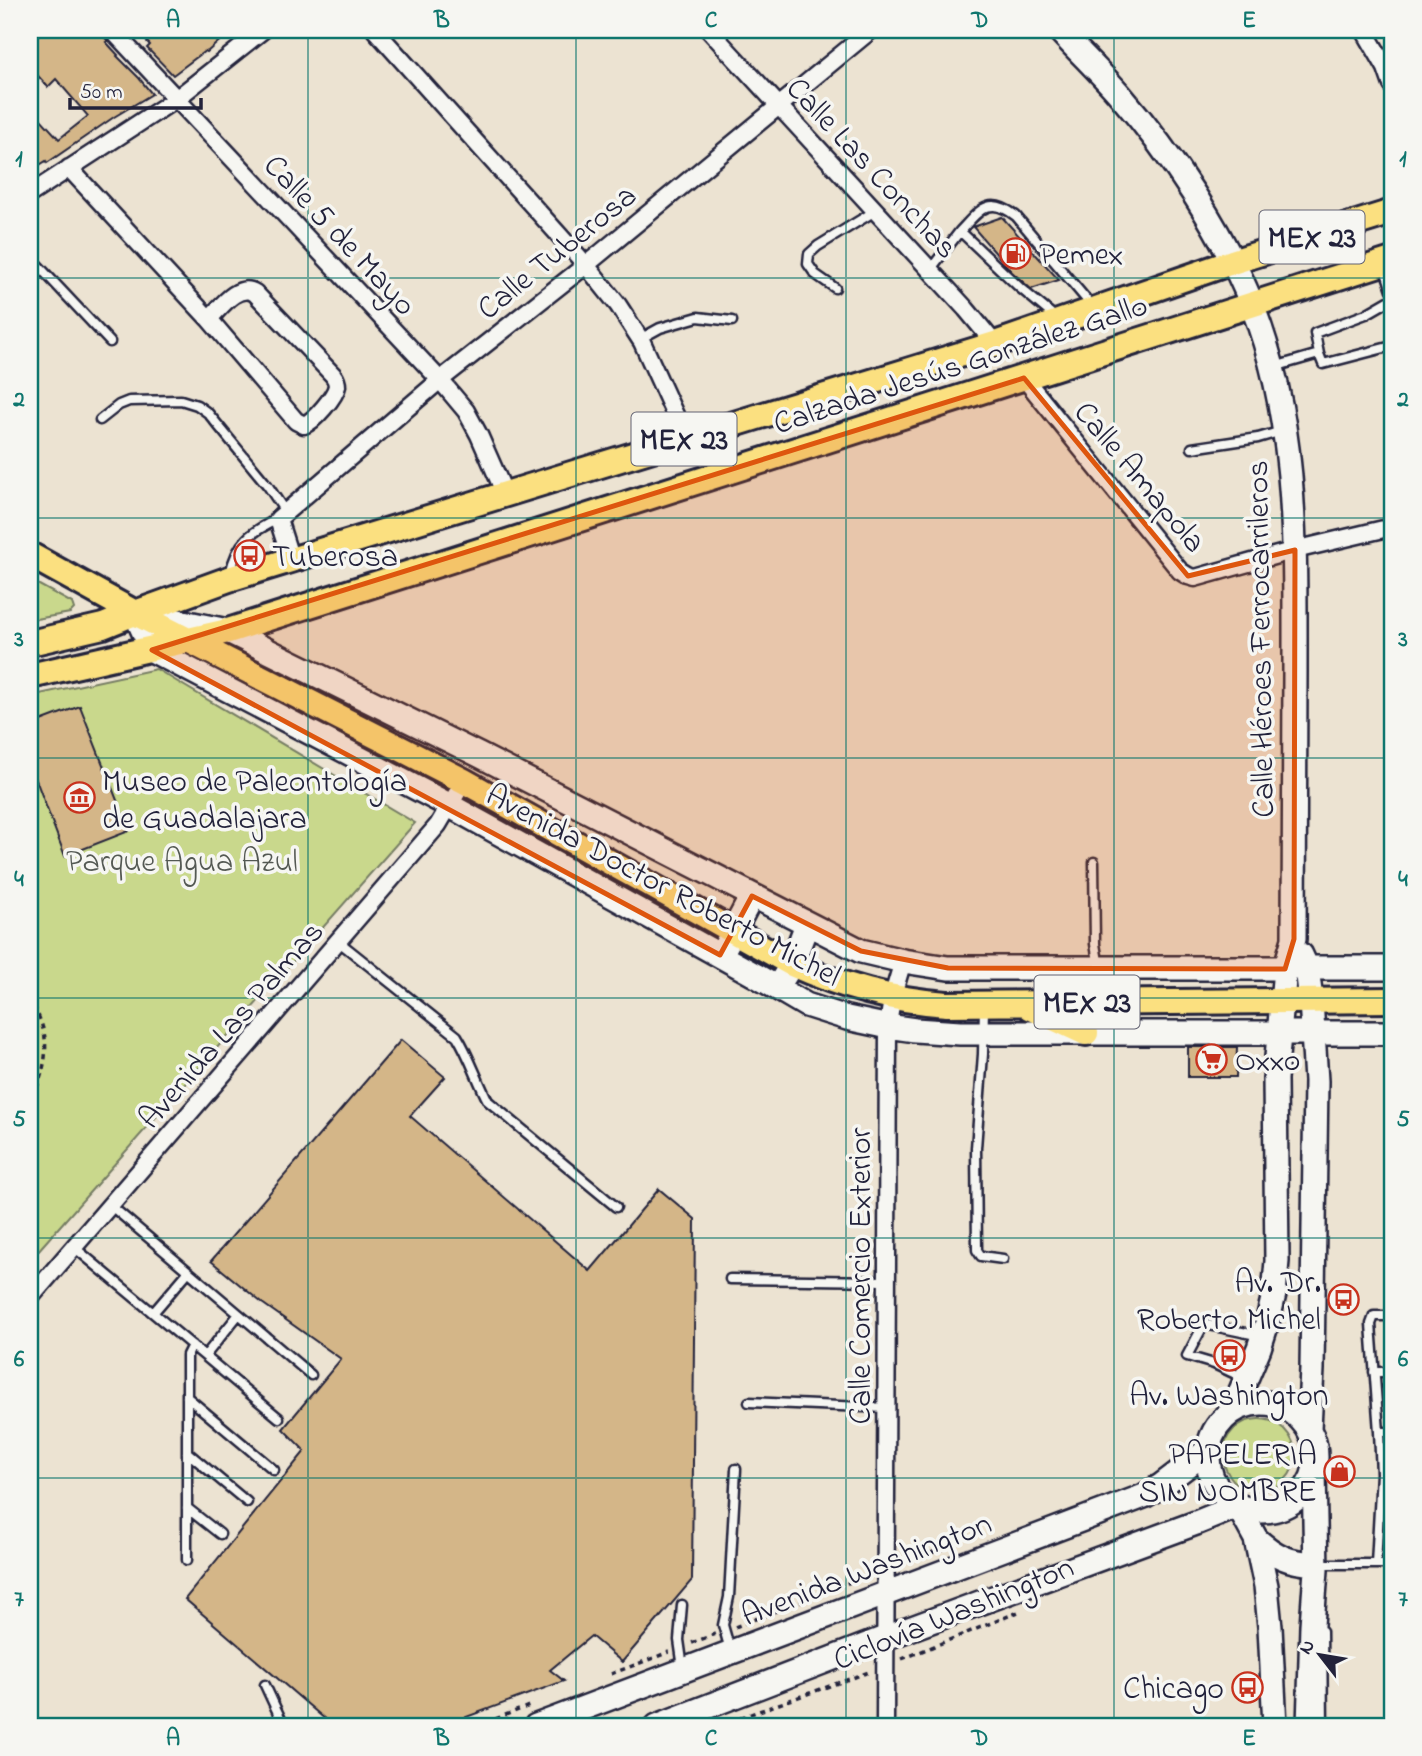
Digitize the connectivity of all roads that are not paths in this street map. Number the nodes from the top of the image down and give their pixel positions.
1 (112, 30) edge
2 (263, 30) edge
3 (375, 30) edge
4 (709, 30) edge
5 (871, 30) edge
6 (1059, 30) edge
7 (1364, 30) edge
8 (1389, 65) edge
9 (1392, 85) edge
10 (176, 99) junction
11 (779, 106) junction
12 (69, 168) junction
13 (30, 194) edge
14 (875, 211) junction
15 (1392, 212) edge
16 (960, 231) junction
17 (30, 255) edge
18 (1232, 262) junction
19 (1387, 262) edge
20 (586, 265) junction
21 (930, 270) junction
22 (835, 288) dead end
23 (1392, 290) edge
24 (1392, 299) edge
25 (1252, 304) junction
26 (1095, 309) junction
27 (209, 319) junction
28 (732, 321) dead end
29 (1060, 321) junction
30 (640, 339) junction
31 (110, 342) dead end
32 (995, 344) junction
33 (1392, 346) edge
34 (1319, 354) junction
35 (1271, 368) junction
36 (1024, 378) junction
37 (440, 380) junction
38 (100, 420) dead end
39 (1285, 430) junction
40 (686, 439) junction
41 (1192, 448) dead end
42 (505, 494) junction
43 (282, 516) junction
44 (1392, 527) edge
45 (1296, 550) junction
46 (30, 555) edge
47 (291, 560) junction
48 (229, 579) junction
49 (135, 613) junction
50 (228, 631) junction
51 (191, 641) junction
52 (30, 643) edge
53 (152, 650) junction
54 (30, 676) edge
55 (464, 781) junction
56 (558, 796) junction
57 (451, 806) junction
58 (543, 825) junction
59 (1094, 862) dead end
60 (752, 896) junction
61 (807, 924) junction
62 (734, 932) junction
63 (338, 941) junction
64 (720, 956) junction
65 (903, 961) junction
66 (792, 964) junction
67 (972, 967) junction
68 (1014, 967) junction
69 (1099, 967) junction
70 (1155, 968) junction
71 (1208, 968) junction
72 (1359, 968) junction
73 (1392, 968) edge
74 (1296, 969) junction
75 (776, 988) junction
76 (892, 998) junction
77 (1282, 1000) junction
78 (1311, 1000) junction
79 (1360, 1000) junction
80 (1392, 1000) edge
81 (1209, 1001) junction
82 (1156, 1002) junction
83 (1019, 1003) junction
84 (978, 1004) junction
85 (888, 1026) junction
86 (984, 1033) junction
87 (1086, 1033) junction
88 (1279, 1033) junction
89 (1312, 1033) junction
90 (1392, 1033) edge
91 (110, 1206) junction
92 (616, 1207) dead end
93 (74, 1247) junction
94 (1003, 1259) dead end
95 (188, 1272) junction
96 (730, 1279) dead end
97 (886, 1281) junction
98 (30, 1298) edge
99 (153, 1312) junction
100 (239, 1314) junction
101 (1392, 1316) edge
102 (1263, 1337) junction
103 (192, 1345) junction
104 (205, 1356) junction
105 (1374, 1372) junction
106 (1392, 1372) edge
107 (311, 1375) dead end
108 (1246, 1379) junction
109 (187, 1397) junction
110 (749, 1402) dead end
111 (886, 1408) junction
112 (1232, 1412) junction
113 (279, 1418) dead end
114 (1309, 1429) junction
115 (1379, 1432) junction
116 (1392, 1432) edge
117 (1208, 1450) junction
118 (187, 1452) junction
119 (736, 1469) dead end
120 (274, 1471) dead end
121 (1314, 1471) junction
122 (1381, 1473) junction
123 (1392, 1473) edge
124 (247, 1502) dead end
125 (1238, 1506) junction
126 (187, 1508) junction
127 (220, 1534) dead end
128 (1256, 1539) junction
129 (187, 1560) dead end
130 (1376, 1564) junction
131 (1392, 1564) edge
132 (1316, 1567) junction
133 (886, 1594) junction
134 (682, 1605) dead end
135 (885, 1638) junction
136 (731, 1653) junction
137 (683, 1670) junction
138 (265, 1685) dead end
139 (1273, 1685) junction
140 (284, 1726) edge
141 (536, 1726) edge
142 (657, 1726) edge
143 (885, 1726) edge
144 (1263, 1726) edge
145 (1275, 1726) edge
146 (1308, 1726) edge
147 (1323, 1726) edge

1 - 10 street, Calle 5 de Mayo
2 - 10 street
3 - 20 street
4 - 11 street, Calle Las Conchas
5 - 11 street, Calle Tuberosa
6 - 18 main road, Calle Héroes Ferrocarrileros
7 - 8 street
8 - 9 street
10 - 12 street
10 - 37 street, Calle 5 de Mayo
11 - 14 street, Calle Las Conchas
11 - 20 street, Calle Tuberosa
12 - 13 street
12 - 27 street
14 - 21 street, Calle Las Conchas
14 - 22 lane
15 - 18 main road, Calzada Jesús González Gallo / MEX 23
16 - 21 lane
16 - 26 lane
16 - 29 lane
17 - 31 lane
18 - 25 main road, Calle Héroes Ferrocarrileros
18 - 26 main road, Calzada Jesús González Gallo / MEX 23
19 - 23 lane
19 - 25 main road, Calzada Jesús González Gallo / MEX 23
20 - 30 street
20 - 37 street, Calle Tuberosa
21 - 32 street, Calle Las Conchas
24 - 34 lane
25 - 35 main road, Calle Héroes Ferrocarrileros
25 - 36 main road, Calzada Jesús González Gallo / MEX 23
26 - 29 main road, Calzada Jesús González Gallo / MEX 23
27 - 27 street
28 - 30 lane
29 - 32 main road, Calzada Jesús González Gallo / MEX 23
30 - 40 street
32 - 40 main road, Calzada Jesús González Gallo / MEX 23
33 - 34 lane
34 - 35 lane
35 - 39 main road, Calle Héroes Ferrocarrileros
36 - 45 street, Calle Amapola
36 - 50 main road, Calzada Jesús González Gallo / MEX 23
37 - 42 street, Calle 5 de Mayo
37 - 43 street, Calle Tuberosa
38 - 43 lane
39 - 41 lane
39 - 45 main road, Calle Héroes Ferrocarrileros
40 - 42 main road, Calzada Jesús González Gallo / MEX 23
42 - 47 main road, Calzada Jesús González Gallo / MEX 23
43 - 47 street
43 - 48 lane, Calle Tuberosa
44 - 45 street, Calle Amapola
45 - 74 main road, Calle Héroes Ferrocarrileros
46 - 49 main road, Avenida Doctor Roberto Michel / MEX 23
47 - 48 main road, Calzada Jesús González Gallo / MEX 23
48 - 49 main road, Calzada Jesús González Gallo / MEX 23
49 - 50 main road, Avenida Doctor Roberto Michel
49 - 51 main road, Avenida Doctor Roberto Michel / MEX 23
49 - 52 main road, Calzada Jesús González Gallo / MEX 23
49 - 53 main road
50 - 51 main road, MEX 23
50 - 56 main road, Avenida Doctor Roberto Michel
51 - 53 main road, MEX 23
51 - 55 main road, Avenida Doctor Roberto Michel / MEX 23
53 - 54 main road, MEX 23
53 - 57 main road, Avenida Doctor Roberto Michel
55 - 57 street, Avenida Las Palmas
55 - 58 main road, Avenida Doctor Roberto Michel / MEX 23
56 - 58 main road
56 - 60 main road, Avenida Doctor Roberto Michel
57 - 63 street, Avenida Las Palmas
57 - 64 main road, Avenida Doctor Roberto Michel
58 - 62 main road, Avenida Doctor Roberto Michel / MEX 23
59 - 69 lane
60 - 61 main road, Avenida Doctor Roberto Michel
60 - 62 main road
61 - 65 main road, Avenida Doctor Roberto Michel
61 - 66 main road
62 - 64 main road
62 - 66 main road, Avenida Doctor Roberto Michel / MEX 23
63 - 91 street, Avenida Las Palmas
63 - 92 lane
64 - 75 main road, Avenida Doctor Roberto Michel
65 - 67 main road, Avenida Doctor Roberto Michel
65 - 76 street, Calle Comercio Exterior
66 - 75 main road
66 - 76 main road, Avenida Doctor Roberto Michel / MEX 23
67 - 68 main road, Avenida Doctor Roberto Michel
67 - 84 main road
68 - 69 main road, Avenida Doctor Roberto Michel
68 - 83 main road
69 - 70 main road, Avenida Doctor Roberto Michel
70 - 71 main road, Avenida Doctor Roberto Michel
70 - 82 main road
71 - 74 main road, Avenida Doctor Roberto Michel
71 - 81 main road
72 - 73 main road, Avenida Doctor Roberto Michel
72 - 74 main road, Avenida Doctor Roberto Michel
72 - 79 main road
74 - 77 main road, Calle Héroes Ferrocarrileros
74 - 78 main road, Calle Héroes Ferrocarrileros
75 - 85 main road, Avenida Doctor Roberto Michel
76 - 84 main road, Avenida Doctor Roberto Michel / MEX 23
76 - 85 street, Calle Comercio Exterior
77 - 78 main road, Avenida Doctor Roberto Michel / MEX 23
77 - 81 main road, Avenida Doctor Roberto Michel / MEX 23
77 - 88 main road, Calle Héroes Ferrocarrileros
78 - 79 main road, Avenida Doctor Roberto Michel / MEX 23
78 - 89 main road, Calle Héroes Ferrocarrileros
79 - 80 main road, Avenida Doctor Roberto Michel / MEX 23
81 - 82 main road, Avenida Doctor Roberto Michel / MEX 23
82 - 83 main road, Avenida Doctor Roberto Michel / MEX 23
83 - 84 main road, Avenida Doctor Roberto Michel / MEX 23
83 - 87 main road
84 - 86 lane
85 - 86 main road, Avenida Doctor Roberto Michel
85 - 97 street, Calle Comercio Exterior
86 - 87 main road, Avenida Doctor Roberto Michel
86 - 94 lane
87 - 88 main road, Avenida Doctor Roberto Michel
88 - 89 main road, Avenida Doctor Roberto Michel
88 - 102 main road, Calle Héroes Ferrocarrileros
89 - 90 main road, Avenida Doctor Roberto Michel
89 - 114 main road, Calle Héroes Ferrocarrileros
91 - 93 street, Avenida Las Palmas
91 - 95 lane
93 - 98 street, Avenida Las Palmas
93 - 99 lane
95 - 99 lane
95 - 100 lane
96 - 97 lane
97 - 111 street, Calle Comercio Exterior
99 - 103 lane
100 - 104 lane
100 - 107 lane
101 - 105 lane
102 - 108 main road, Calle Héroes Ferrocarrileros
102 - 108 lane
103 - 104 lane
103 - 109 lane
104 - 113 lane
105 - 106 lane
105 - 115 lane
108 - 112 main road, Calle Héroes Ferrocarrileros
109 - 118 lane
109 - 120 lane
110 - 111 lane
111 - 133 street, Calle Comercio Exterior
112 - 114 main road
112 - 117 main road
114 - 121 main road
115 - 116 lane
115 - 122 lane
117 - 125 main road
117 - 133 main road, Avenida Washington
118 - 124 lane
118 - 126 lane
119 - 136 lane
121 - 125 main road
121 - 132 main road
122 - 123 lane
122 - 130 lane
125 - 128 main road
125 - 135 main road
126 - 127 lane
126 - 129 lane
128 - 132 main road
128 - 139 main road
130 - 131 lane
130 - 132 lane
132 - 146 main road
132 - 147 lane
133 - 135 street, Calle Comercio Exterior
133 - 136 main road, Avenida Washington
134 - 137 lane
135 - 142 main road
135 - 143 street, Calle Comercio Exterior
136 - 137 main road, Avenida Washington
137 - 141 main road, Avenida Washington
138 - 140 lane
139 - 144 street
139 - 145 main road

